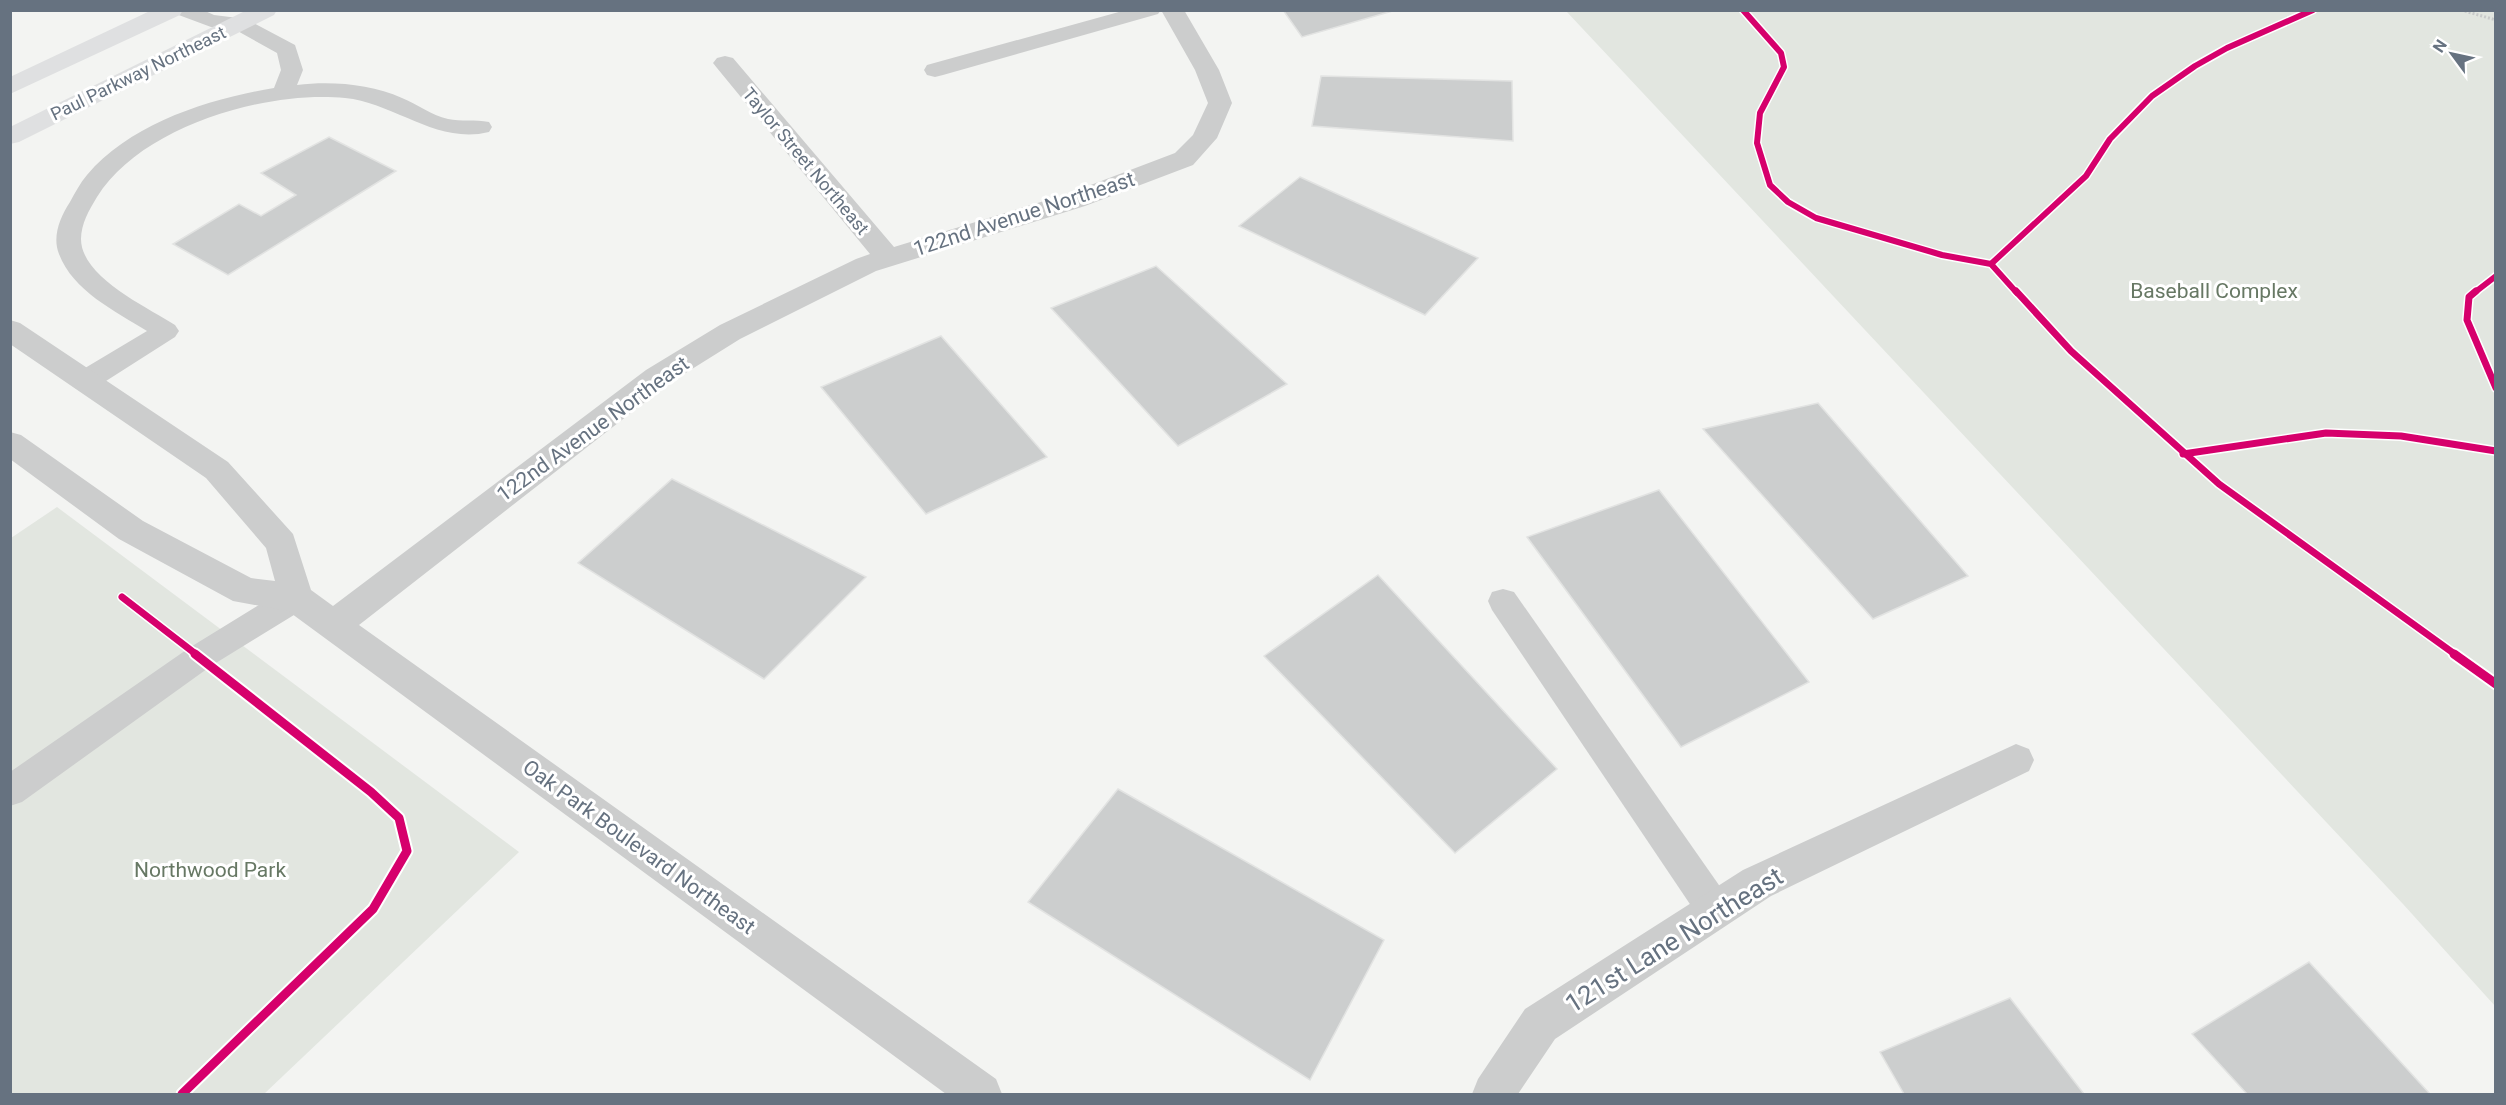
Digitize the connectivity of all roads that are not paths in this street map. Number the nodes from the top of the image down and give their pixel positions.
1 (172, 10) edge
2 (183, 10) edge
3 (266, 10) edge
4 (1151, 10) edge
5 (1172, 10) edge
6 (239, 23) junction
7 (725, 63) dead end
8 (935, 70) dead end
9 (10, 87) edge
10 (283, 94) junction
11 (481, 128) dead end
12 (10, 137) edge
13 (888, 258) junction
14 (10, 330) edge
15 (85, 381) junction
16 (10, 443) edge
17 (296, 598) junction
18 (1503, 601) dead end
19 (333, 626) junction
20 (2016, 760) dead end
21 (10, 791) edge
22 (1715, 910) junction
23 (981, 1095) edge
24 (1493, 1095) edge

1 - 9 street, Paul Parkway Northeast
2 - 6 lane
3 - 6 street, Paul Parkway Northeast
4 - 8 lane
5 - 13 street, 122nd Avenue Northeast
6 - 10 lane
6 - 12 street, Paul Parkway Northeast
7 - 13 street, Taylor Street Northeast
10 - 11 lane
10 - 15 lane
13 - 19 street, 122nd Avenue Northeast
14 - 15 street
15 - 17 street
16 - 17 street, Oak Park Boulevard Northeast
17 - 19 street, Oak Park Boulevard Northeast
17 - 21 lane
18 - 22 lane
19 - 23 street, Oak Park Boulevard Northeast
20 - 22 street, 121st Lane Northeast
22 - 24 street, 121st Lane Northeast

